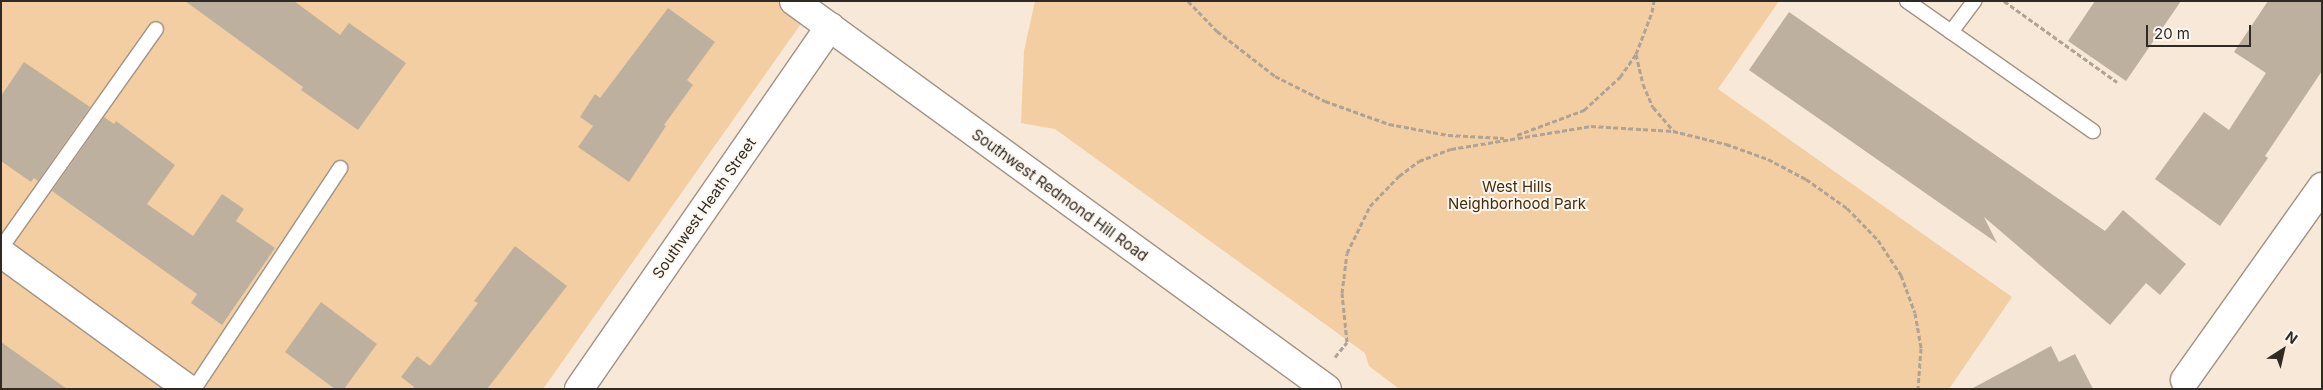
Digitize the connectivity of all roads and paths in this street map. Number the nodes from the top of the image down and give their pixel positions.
1 (794, 1) edge
2 (1188, 1) edge
3 (1654, 1) edge
4 (1907, 1) edge
5 (1974, 1) edge
6 (2004, 1) edge
7 (830, 27) junction
8 (156, 29) dead end
9 (1952, 32) junction
10 (1636, 54) junction
11 (2117, 82) dead end
12 (1673, 131) junction
13 (2093, 131) dead end
14 (1509, 138) junction
15 (340, 168) dead end
16 (2322, 187) edge
17 (1, 248) edge
18 (1, 254) edge
19 (2185, 380) dead end
20 (1322, 385) edge
21 (188, 389) edge
22 (194, 389) edge
23 (579, 389) edge
24 (1918, 389) edge

1 - 7 street, Southwest Redmond Hill Road
2 - 14 path
3 - 10 path
4 - 9 lane
5 - 9 lane
6 - 11 path
7 - 20 street, Southwest Redmond Hill Road
7 - 23 street, Southwest Heath Street
8 - 17 lane
9 - 13 lane
10 - 12 path
10 - 14 path
12 - 14 path
12 - 24 path
14 - 20 path
15 - 22 lane
16 - 19 street
18 - 21 street

